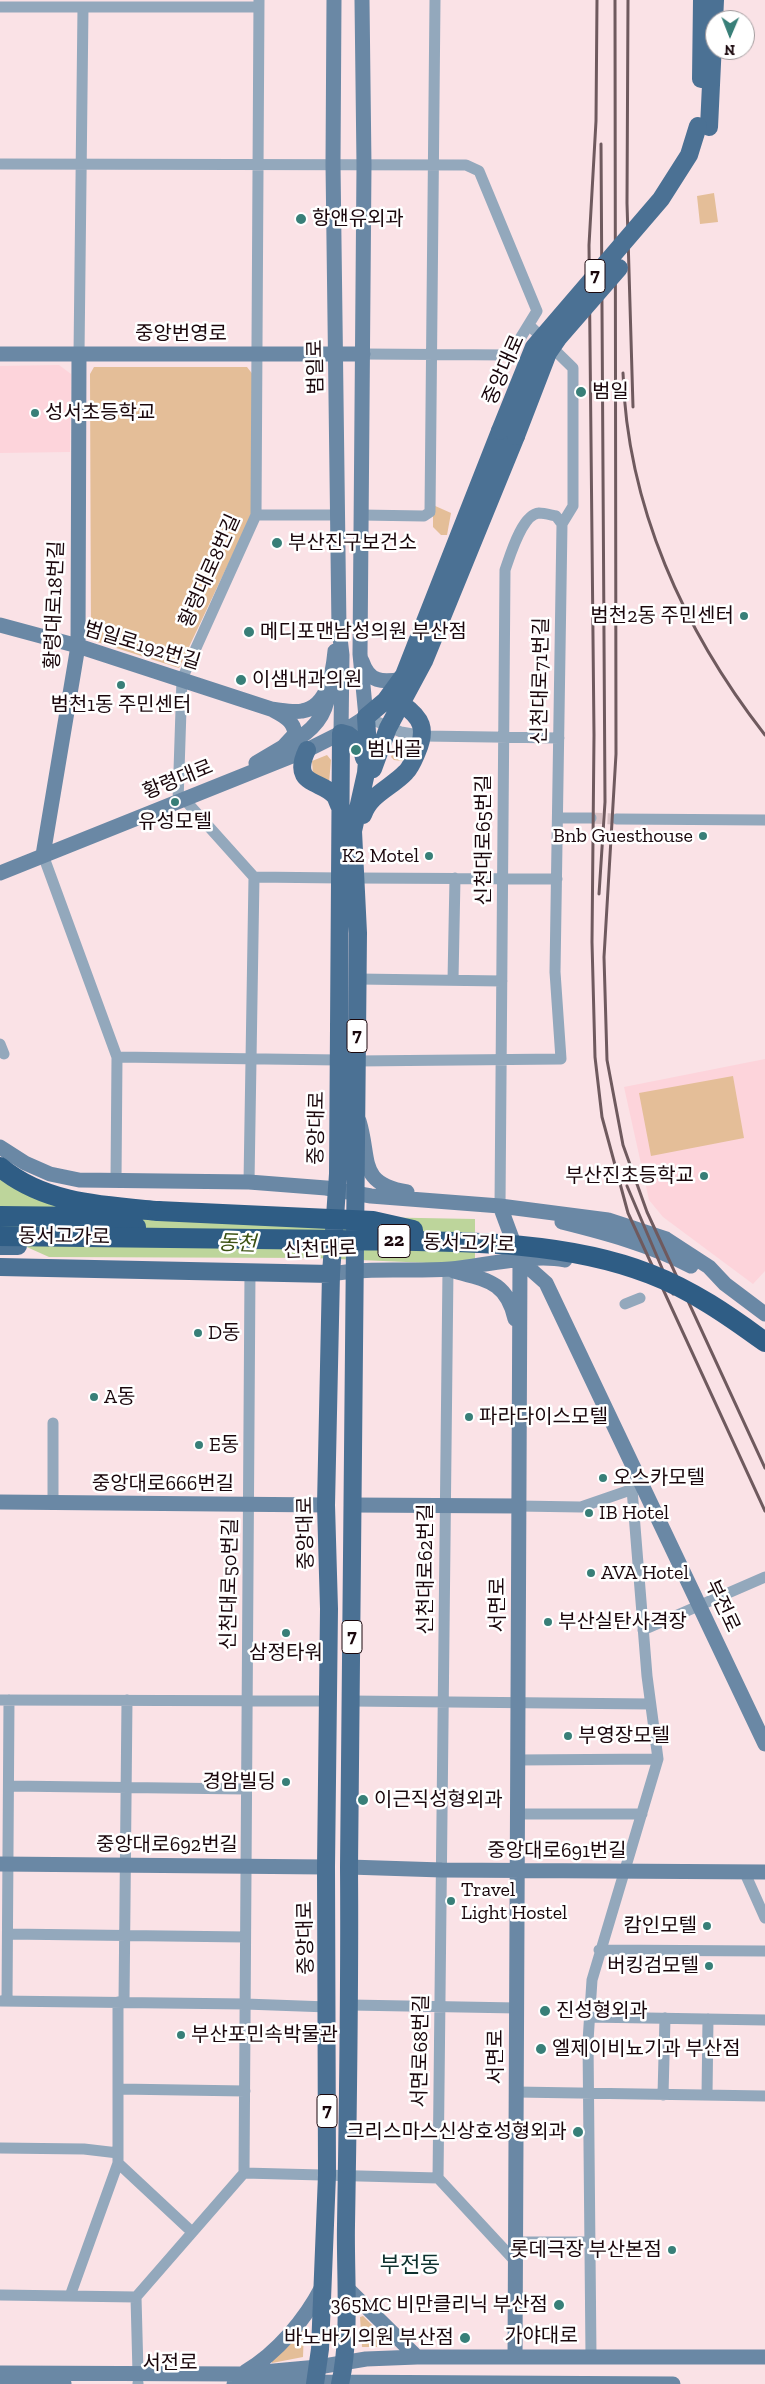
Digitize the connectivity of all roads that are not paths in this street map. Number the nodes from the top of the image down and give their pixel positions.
1 (334, 0) edge
2 (362, 0) edge
3 (435, 0) edge
4 (702, 0) edge
5 (715, 0) edge
6 (259, 4) edge
7 (0, 7) edge
8 (82, 7) junction
9 (704, 126) junction
10 (0, 164) edge
11 (81, 164) junction
12 (258, 164) junction
13 (333, 164) junction
14 (364, 165) junction
15 (433, 165) junction
16 (529, 325) junction
17 (0, 354) edge
18 (78, 354) junction
19 (258, 354) junction
20 (336, 354) junction
21 (363, 354) junction
22 (432, 354) junction
23 (508, 433) junction
24 (256, 515) junction
25 (338, 515) junction
26 (361, 515) junction
27 (562, 524) junction
28 (0, 625) edge
29 (339, 630) junction
30 (78, 646) junction
31 (360, 654) junction
32 (402, 679) junction
33 (182, 680) junction
34 (330, 682) junction
35 (342, 694) junction
36 (271, 708) junction
37 (407, 708) junction
38 (366, 717) junction
39 (388, 728) junction
40 (341, 733) junction
41 (424, 736) junction
42 (504, 737) junction
43 (560, 738) junction
44 (306, 743) junction
45 (283, 747) junction
46 (366, 772) junction
47 (238, 778) junction
48 (181, 800) junction
49 (366, 804) junction
50 (340, 807) junction
51 (558, 818) junction
52 (591, 818) tunnel mouth
53 (617, 819) tunnel mouth
54 (765, 820) edge
55 (355, 854) junction
56 (43, 855) junction
57 (0, 873) edge
58 (254, 877) junction
59 (348, 878) junction
60 (455, 878) junction
61 (503, 878) junction
62 (557, 879) junction
63 (358, 979) junction
64 (453, 980) junction
65 (502, 981) junction
66 (118, 1056) junction
67 (251, 1059) junction
68 (501, 1059) junction
69 (339, 1060) junction
70 (357, 1061) junction
71 (358, 1116) junction
72 (0, 1147) edge
73 (0, 1167) edge
74 (116, 1180) junction
75 (249, 1182) junction
76 (337, 1190) junction
77 (355, 1193) junction
78 (439, 1203) junction
79 (500, 1206) junction
80 (0, 1216) edge
81 (0, 1226) edge
82 (136, 1227) junction
83 (413, 1230) junction
84 (0, 1236) edge
85 (9, 1246) edge
86 (572, 1252) junction
87 (520, 1260) junction
88 (0, 1267) edge
89 (448, 1269) junction
90 (354, 1270) junction
91 (250, 1272) junction
92 (331, 1274) junction
93 (640, 1298) dead end
94 (625, 1304) dead end
95 (765, 1314) edge
96 (765, 1326) edge
97 (765, 1342) edge
98 (519, 1345) junction
99 (765, 1353) edge
100 (53, 1423) dead end
101 (637, 1487) junction
102 (0, 1502) edge
103 (53, 1503) junction
104 (249, 1505) junction
105 (353, 1505) junction
106 (326, 1506) junction
107 (446, 1506) junction
108 (518, 1506) junction
109 (765, 1577) edge
110 (700, 1605) junction
111 (643, 1630) junction
112 (4, 1700) edge
113 (127, 1700) junction
114 (247, 1701) junction
115 (327, 1701) junction
116 (351, 1701) junction
117 (444, 1702) junction
118 (518, 1704) junction
119 (650, 1704) junction
120 (765, 1744) edge
121 (518, 1760) junction
122 (658, 1760) junction
123 (8, 1786) junction
124 (126, 1788) junction
125 (246, 1789) junction
126 (518, 1814) junction
127 (642, 1814) junction
128 (4, 1864) edge
129 (126, 1865) junction
130 (246, 1866) junction
131 (326, 1866) junction
132 (349, 1867) junction
133 (442, 1870) junction
134 (517, 1870) junction
135 (626, 1871) junction
136 (744, 1872) junction
137 (765, 1872) edge
138 (765, 1918) edge
139 (8, 1934) junction
140 (125, 1934) junction
141 (245, 1937) junction
142 (600, 1950) junction
143 (765, 1951) edge
144 (4, 2001) edge
145 (121, 2002) junction
146 (245, 2004) junction
147 (351, 2005) junction
148 (328, 2007) junction
149 (440, 2007) junction
150 (517, 2008) junction
151 (588, 2017) junction
152 (665, 2018) junction
153 (705, 2019) junction
154 (765, 2020) edge
155 (119, 2089) junction
156 (244, 2091) junction
157 (516, 2092) junction
158 (590, 2094) junction
159 (663, 2095) junction
160 (707, 2095) junction
161 (765, 2096) edge
162 (0, 2148) edge
163 (118, 2158) junction
164 (244, 2173) junction
165 (327, 2175) junction
166 (347, 2176) junction
167 (438, 2178) junction
168 (192, 2232) junction
169 (515, 2242) junction
170 (590, 2242) junction
171 (515, 2261) junction
172 (322, 2287) junction
173 (346, 2287) junction
174 (0, 2294) edge
175 (70, 2296) junction
176 (136, 2297) junction
177 (515, 2356) junction
178 (591, 2356) junction
179 (417, 2357) junction
180 (765, 2357) edge
181 (343, 2363) junction
182 (0, 2372) edge
183 (316, 2377) edge
184 (138, 2380) edge
185 (240, 2381) edge
186 (341, 2383) edge
187 (429, 2383) edge
188 (509, 2383) edge
189 (0, 2384) edge
190 (673, 2384) edge

1 - 13 main road, 범일로
2 - 14 main road
3 - 15 street
4 - 9 main road, 중앙대로 / 7
5 - 9 main road, 중앙대로 / 7
6 - 8 street
6 - 12 street, 황령대로8번길
7 - 8 street
8 - 11 street
9 - 23 main road, 중앙대로 / 7, bridge
10 - 11 street
11 - 12 street
11 - 18 street
12 - 13 street
12 - 19 street, 황령대로8번길
13 - 14 street
13 - 20 main road, 범일로
14 - 15 street
14 - 21 main road
15 - 16 street
15 - 22 street
16 - 22 street
16 - 27 street, 신천대로71번길
17 - 18 main road, 중앙번영로
18 - 19 main road, 중앙번영로
18 - 30 main road, 황령대로18번길
19 - 20 main road, 중앙번영로
19 - 24 street, 황령대로8번길
20 - 21 main road, 중앙번영로
20 - 25 main road, 범일로
21 - 22 street
21 - 26 main road
22 - 26 street
23 - 32 main road, 중앙대로 / 7
23 - 37 main road, 중앙대로 / 7
24 - 25 street
24 - 33 street, 황령대로8번길
25 - 29 main road, 범일로
26 - 31 main road
27 - 42 street, 신천대로65번길
27 - 43 street, 신천대로71번길
28 - 30 main road, 범일로192번길
29 - 34 main road
29 - 35 main road, 범일로
30 - 33 main road, 범일로192번길
30 - 56 main road, 황령대로18번길
31 - 32 main road
31 - 38 main road
32 - 38 main road, 중앙대로 / 7
33 - 36 main road, 범일로192번길
33 - 48 street, 황령대로8번길
34 - 36 main road
34 - 44 main road
35 - 40 main road, 범일로
35 - 44 main road
36 - 45 main road
37 - 39 main road, 중앙대로
37 - 41 main road
38 - 39 street
38 - 40 main road, 황령대로
38 - 46 main road, 중앙대로 / 7
39 - 41 street
39 - 49 main road, 중앙대로
40 - 44 main road, 황령대로
40 - 46 main road, 중앙대로 / 7
40 - 50 main road, 중앙대로 / 7
41 - 42 street
41 - 49 main road
42 - 43 street
42 - 61 street, 신천대로65번길
43 - 51 street, 신천대로71번길
44 - 45 main road
44 - 47 main road, 황령대로
44 - 50 main road
45 - 47 main road
46 - 55 main road, 중앙대로 / 7
47 - 48 main road, 황령대로
48 - 56 main road, 황령대로
48 - 58 street
49 - 55 main road, 중앙대로
50 - 59 main road, 중앙대로 / 7
51 - 52 street
51 - 62 street, 신천대로71번길
53 - 54 street
55 - 59 main road, 중앙대로 / 7
56 - 57 main road, 황령대로
56 - 66 street
58 - 59 street
58 - 67 street
59 - 60 street
59 - 63 main road, 중앙대로 / 7
59 - 69 main road, 중앙대로 / 7
60 - 61 street
60 - 64 street
61 - 62 street
61 - 65 street, 신천대로65번길
62 - 68 street, 신천대로71번길
63 - 64 street
63 - 70 main road, 중앙대로 / 7
64 - 65 street
65 - 68 street, 신천대로65번길
66 - 67 street
66 - 74 street
67 - 69 street
67 - 75 street
68 - 70 street
68 - 79 street, 신천대로65번길
69 - 76 main road, 중앙대로 / 7
70 - 71 main road, 중앙대로 / 7
71 - 77 main road, 중앙대로 / 7
71 - 78 main road
72 - 74 main road
73 - 83 highway, bridge
74 - 75 main road
75 - 76 main road
76 - 77 main road
76 - 92 main road, 중앙대로 / 7, bridge
77 - 78 main road
77 - 90 main road, 중앙대로 / 7, bridge
78 - 79 main road
79 - 87 main road
79 - 95 main road
80 - 82 highway
81 - 82 highway, 동서고가로 / 22
82 - 83 highway, 동서고가로 / 22, bridge
83 - 96 highway, 동서고가로 / 22
84 - 86 highway, 동서고가로 / 22, bridge
85 - 86 highway, bridge
86 - 97 highway, 동서고가로 / 22, bridge
87 - 89 main road, 신천대로
87 - 98 main road, 서면로
87 - 99 main road, 신천대로
87 - 101 main road, 부전로
88 - 91 main road, 신천대로
89 - 90 main road, 신천대로
89 - 98 main road, 서면로
89 - 107 street, 신천대로62번길
90 - 92 main road, 신천대로
90 - 105 main road, 중앙대로 / 7
91 - 92 main road, 신천대로
91 - 104 street, 신천대로50번길
92 - 106 main road, 중앙대로 / 7
93 - 94 street
98 - 108 main road, 서면로
100 - 103 street
101 - 108 street
101 - 110 main road, 부전로
101 - 111 street
102 - 103 main road, 중앙대로666번길
103 - 104 main road, 중앙대로666번길
104 - 106 main road, 중앙대로666번길
104 - 114 street, 신천대로50번길
105 - 107 main road
105 - 116 main road, 중앙대로 / 7
106 - 115 main road, 중앙대로 / 7
107 - 108 main road
107 - 117 street, 신천대로62번길
108 - 118 main road, 서면로
109 - 110 street
110 - 111 street
110 - 120 main road, 부전로
111 - 119 street
112 - 113 street
112 - 123 street
113 - 114 street
113 - 124 street
114 - 115 street
114 - 125 street, 신천대로50번길
115 - 131 main road, 중앙대로 / 7
116 - 117 street
116 - 132 main road, 중앙대로 / 7
117 - 118 street
117 - 133 street, 신천대로62번길
118 - 119 street
118 - 121 main road, 서면로
119 - 122 street
121 - 122 street
121 - 126 main road, 서면로
122 - 127 street
123 - 124 street
123 - 128 street
124 - 125 street
124 - 129 street
125 - 130 street, 신천대로50번길
126 - 127 street
126 - 134 main road, 서면로
127 - 135 street
128 - 129 main road, 중앙대로692번길
128 - 139 street
129 - 130 main road, 중앙대로692번길
129 - 140 street
130 - 131 main road, 중앙대로692번길
130 - 141 street, 신천대로50번길
131 - 148 main road, 중앙대로 / 7
132 - 133 main road, 중앙대로691번길
132 - 147 main road, 중앙대로 / 7
133 - 134 main road, 중앙대로691번길
133 - 149 street, 서면로68번길
134 - 135 main road, 중앙대로691번길
134 - 150 main road, 서면로
135 - 136 main road, 중앙대로691번길
135 - 142 street
136 - 137 main road, 중앙대로691번길
136 - 138 street
139 - 140 street
139 - 144 street
140 - 141 street
140 - 145 street
141 - 146 street, 신천대로50번길
142 - 143 street
142 - 151 street
144 - 145 street
145 - 146 street
145 - 155 street
146 - 148 street
146 - 156 street, 신천대로50번길
147 - 149 street
147 - 166 main road, 중앙대로 / 7
148 - 165 main road, 중앙대로 / 7
149 - 150 street
149 - 167 street, 서면로68번길
150 - 157 main road, 서면로
151 - 152 street
151 - 158 street
152 - 153 street
152 - 159 street
153 - 154 street
153 - 160 street
155 - 156 street
155 - 163 street
156 - 164 street, 신천대로50번길
157 - 158 street
157 - 169 main road, 서면로
158 - 159 street
158 - 170 street
159 - 160 street
160 - 161 street
162 - 163 street
163 - 168 street
163 - 175 street
164 - 165 street
164 - 168 street
165 - 166 street
165 - 172 main road, 중앙대로 / 7
166 - 167 street
166 - 173 main road, 중앙대로 / 7
167 - 171 street
168 - 176 street
169 - 170 street
169 - 171 main road, 서면로
170 - 178 street
171 - 177 main road, 서면로
172 - 183 main road, 중앙대로 / 7
172 - 185 main road
173 - 179 main road
173 - 181 main road, 중앙대로 / 7
174 - 175 street
175 - 176 street
176 - 184 street
177 - 178 main road, 가야대로
177 - 179 main road, 가야대로
178 - 180 main road, 가야대로
179 - 181 main road, 가야대로
181 - 183 main road, 가야대로
181 - 186 main road, 중앙대로 / 7
182 - 184 main road, 서전로
183 - 185 main road, 서전로
183 - 186 main road, 서전로
184 - 185 main road, 서전로
184 - 189 main road, 서전로
186 - 187 main road
187 - 188 main road
188 - 190 main road

